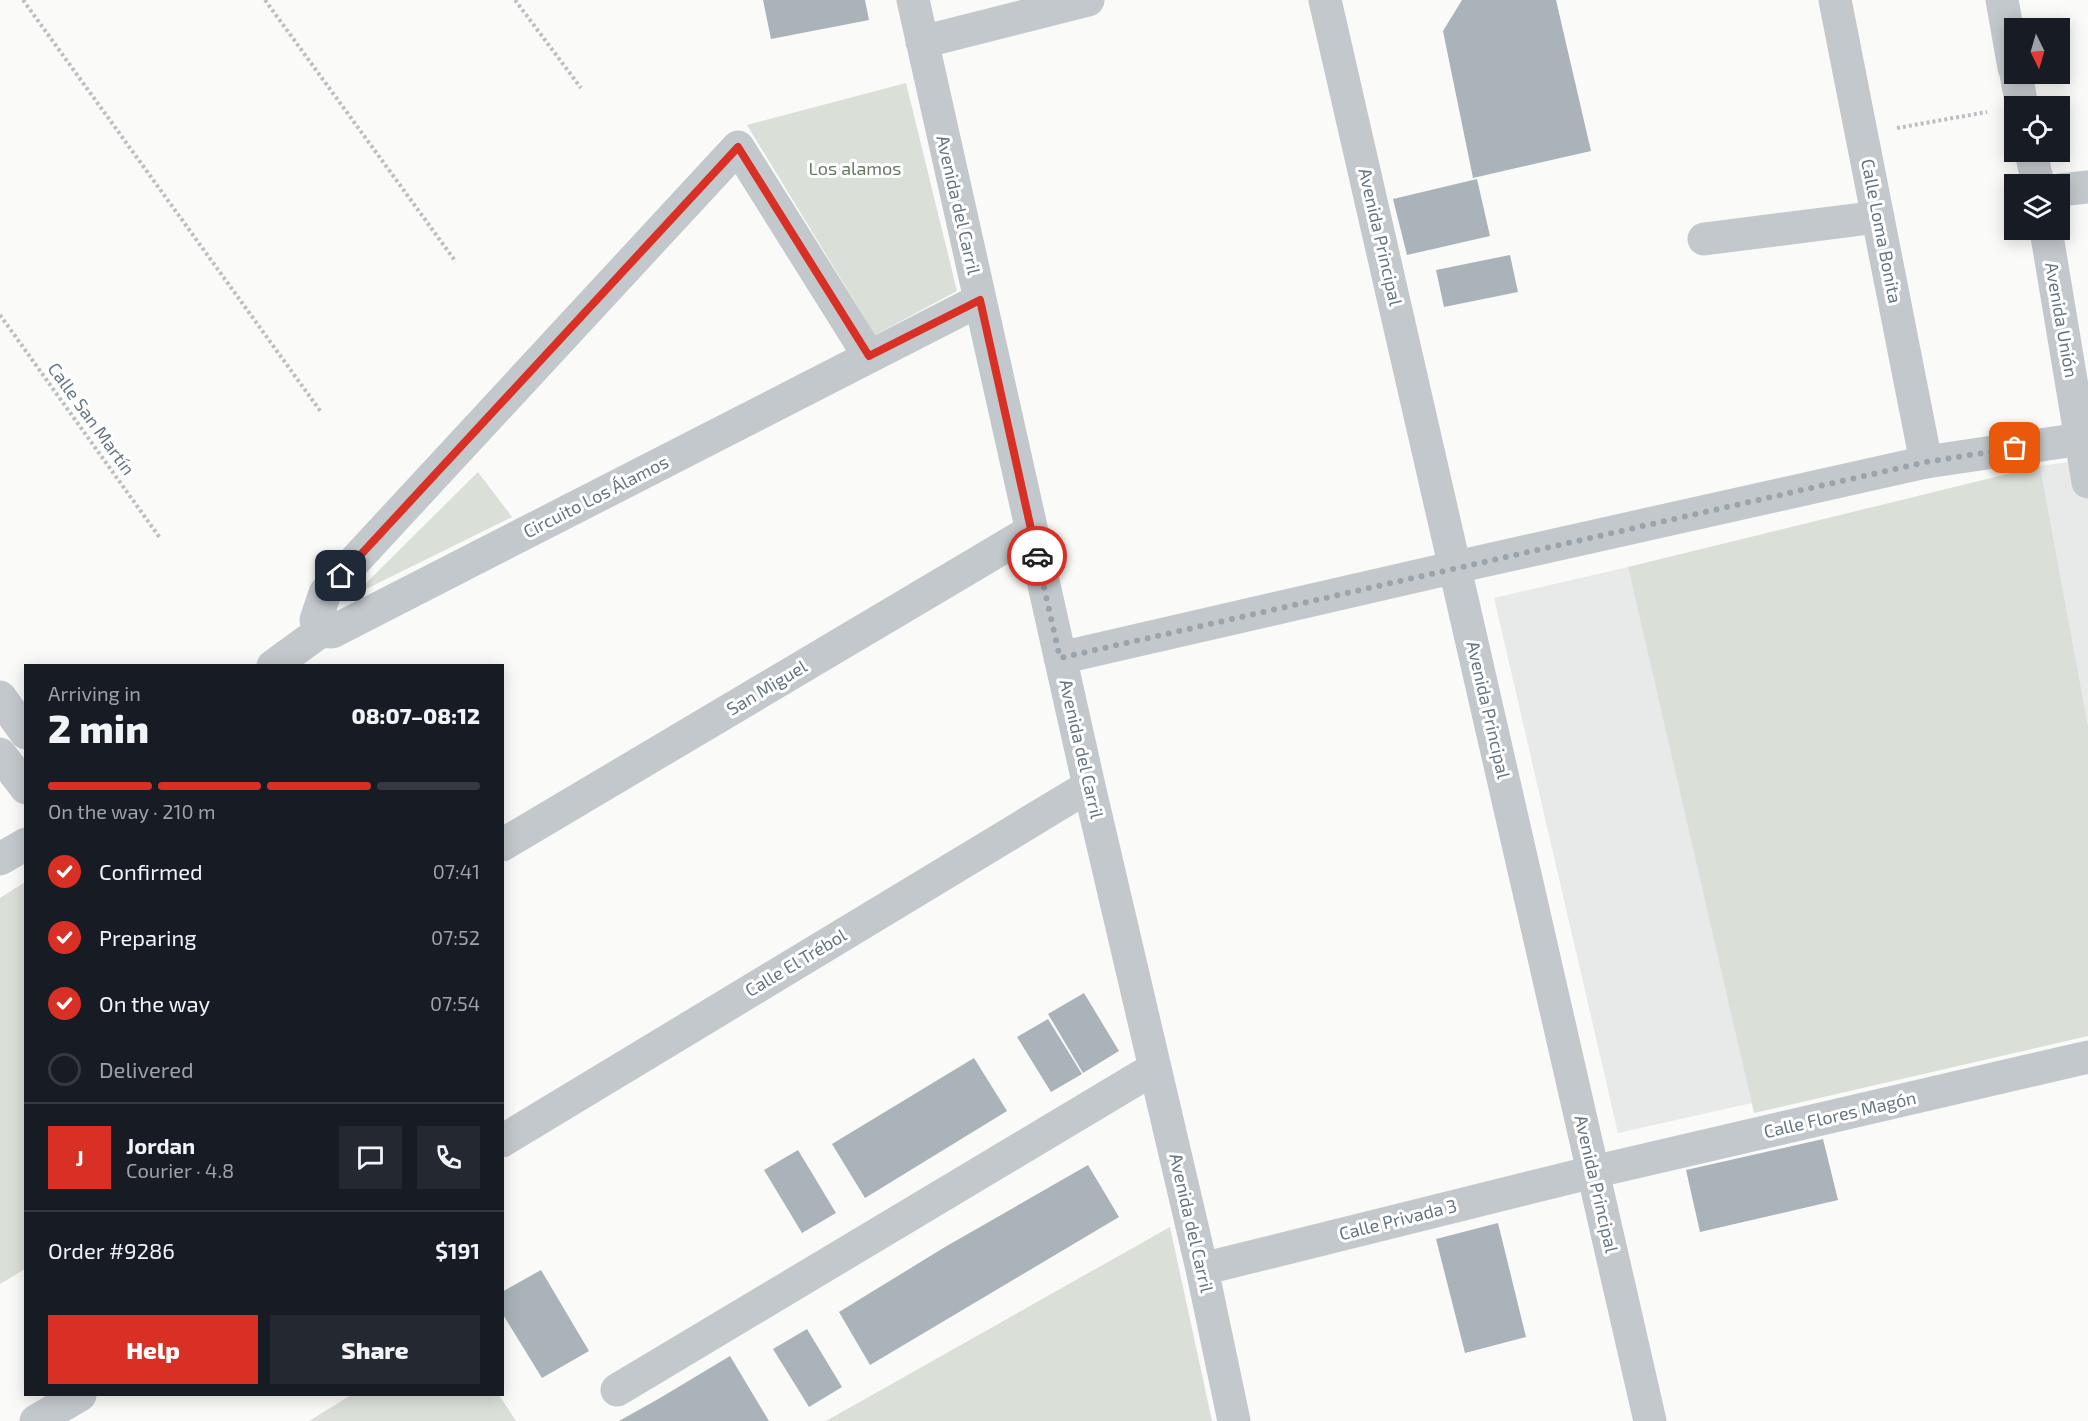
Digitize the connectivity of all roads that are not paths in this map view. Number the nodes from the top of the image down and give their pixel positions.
1 (913, 0) edge
2 (1088, 0) edge
3 (1325, 0) edge
4 (1835, 0) edge
5 (2002, 0) edge
6 (2005, 18) edge
7 (922, 42) junction
8 (2088, 187) edge
9 (2070, 189) edge
10 (1878, 216) junction
11 (1704, 239) dead end
12 (2048, 240) edge
13 (980, 300) junction
14 (869, 356) junction
15 (2085, 438) edge
16 (1926, 462) junction
17 (2088, 482) edge
18 (1031, 531) junction
19 (1456, 567) junction
20 (321, 631) junction
21 (1060, 658) junction
22 (276, 664) edge
23 (0, 697) edge
24 (24, 730) edge
25 (0, 754) edge
26 (24, 785) edge
27 (1089, 786) junction
28 (504, 844) edge
29 (24, 845) edge
30 (0, 859) edge
31 (2088, 1057) edge
32 (1155, 1068) junction
33 (504, 1140) edge
34 (1593, 1172) junction
35 (1203, 1269) junction
36 (616, 1390) dead end
37 (78, 1396) edge
38 (36, 1421) edge
39 (1234, 1421) edge
40 (1650, 1421) edge

1 - 7 street, Avenida del Carril
2 - 7 street
3 - 19 street, Avenida Principal
4 - 10 street, Calle Loma Bonita
5 - 6 street
7 - 13 street, Avenida del Carril
8 - 9 street
10 - 11 street
10 - 16 street, Calle Loma Bonita
12 - 15 street, Avenida Unión
13 - 14 street, Circuito Los Álamos
13 - 18 street, Avenida del Carril
14 - 20 street, Circuito Los Álamos
14 - 20 street
15 - 16 street
15 - 17 street, Avenida Unión
16 - 19 street
18 - 21 street, Avenida del Carril
18 - 28 street, San Miguel
19 - 21 street
19 - 34 street, Avenida Principal
20 - 22 street, Circuito Los Álamos
21 - 27 street, Avenida del Carril
23 - 24 street
25 - 26 street
27 - 32 street, Avenida del Carril
27 - 33 street, Calle El Trébol
29 - 30 street
31 - 34 street, Calle Flores Magón
32 - 35 street, Avenida del Carril
32 - 36 street
34 - 35 street, Calle Privada 3
34 - 40 street, Avenida Principal
35 - 39 street, Avenida del Carril
37 - 38 street

